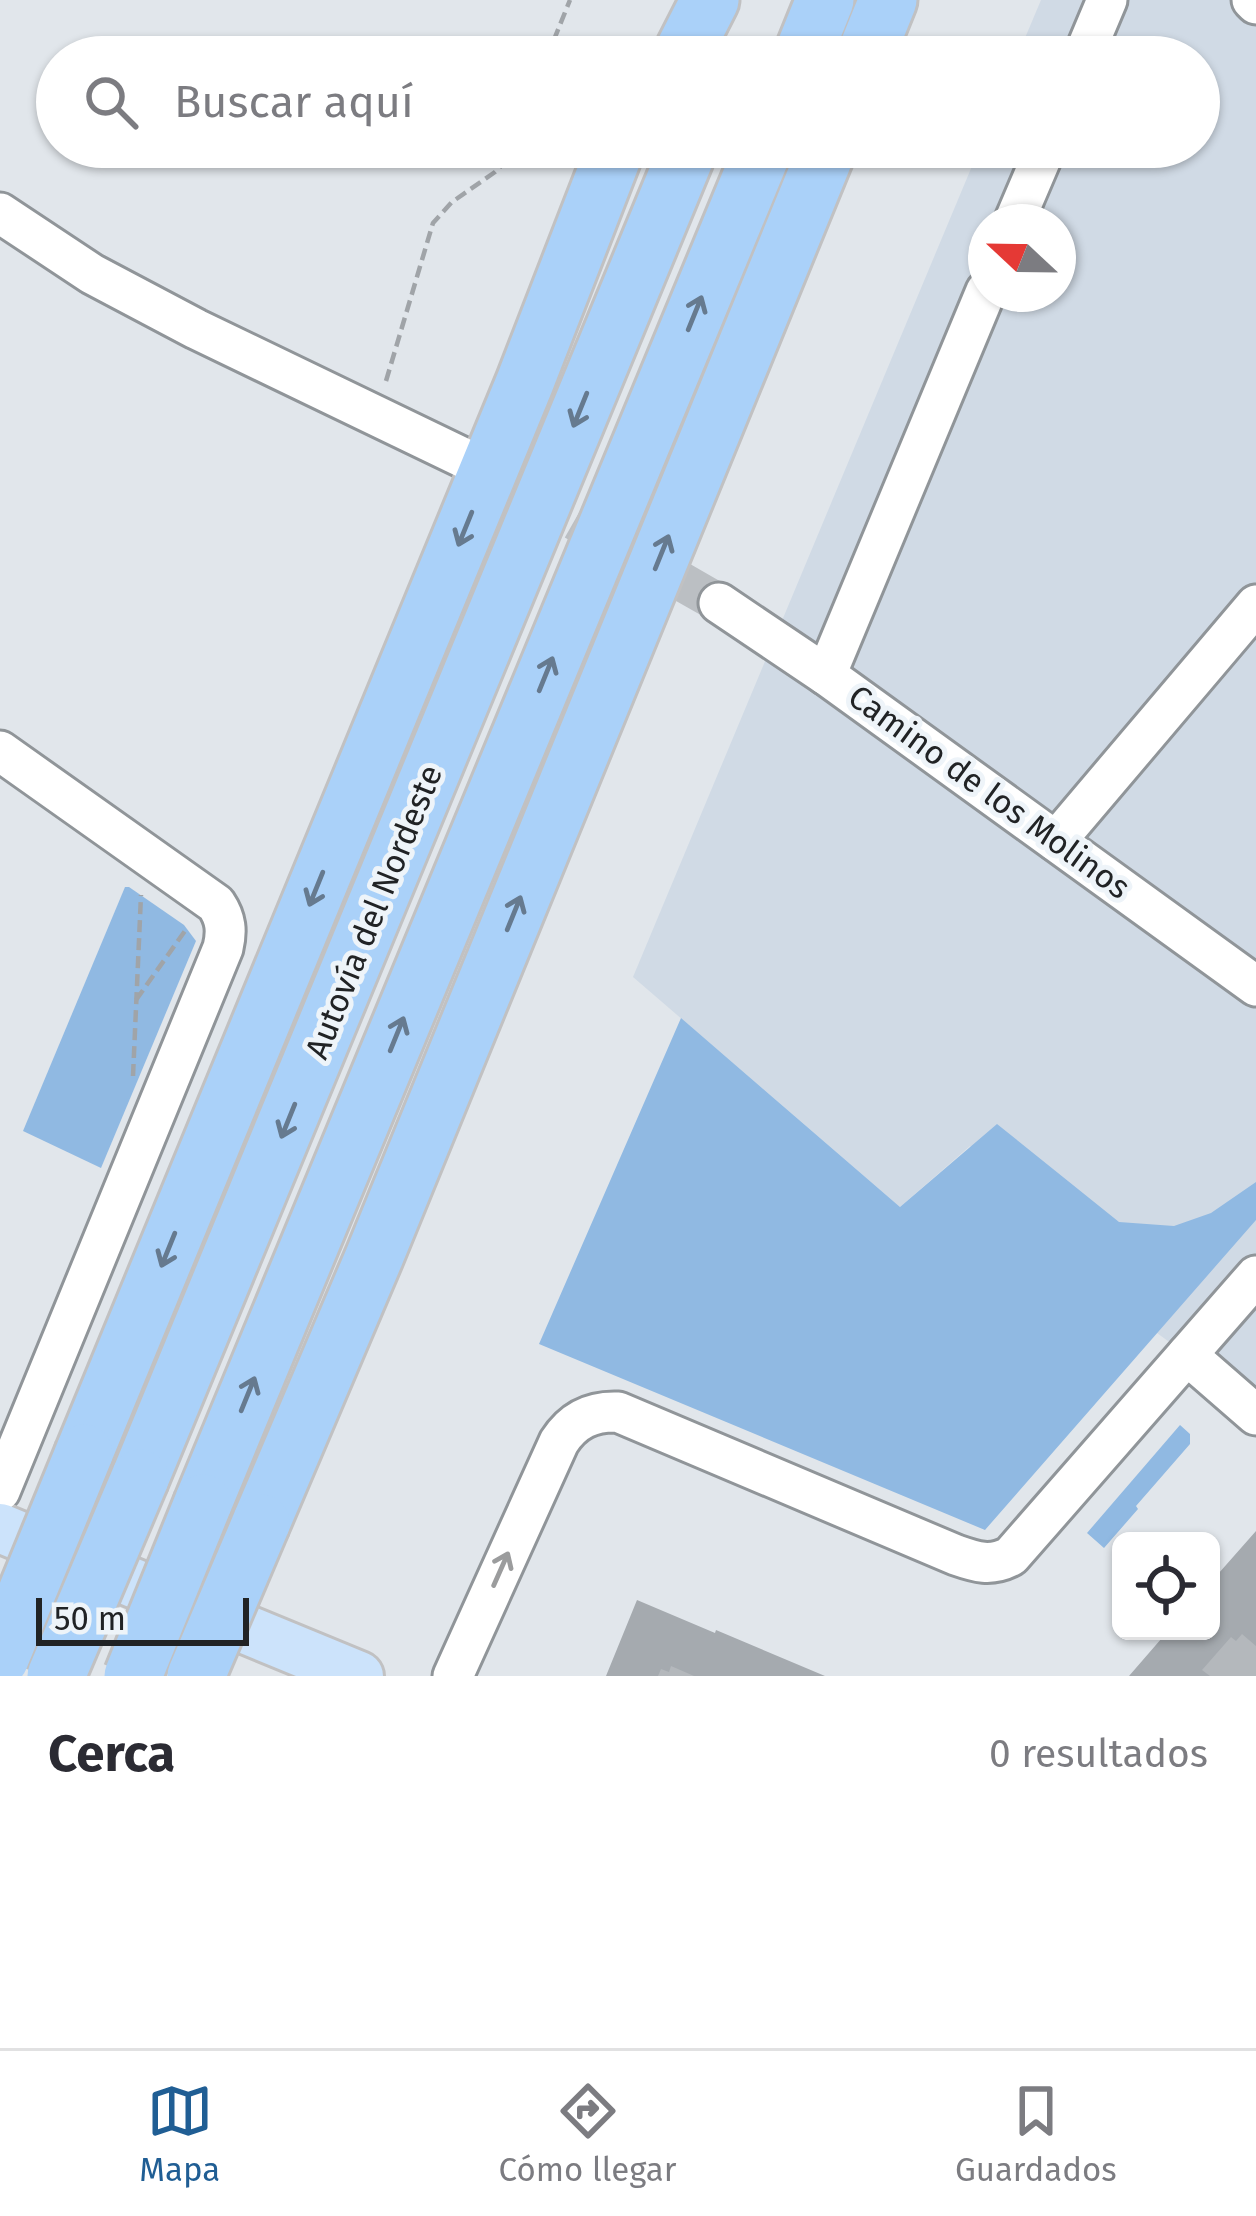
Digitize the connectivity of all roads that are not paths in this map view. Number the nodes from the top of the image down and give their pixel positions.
1 (674, 0) edge
2 (710, 0) edge
3 (750, 0) edge
4 (825, 0) edge
5 (888, 0) edge
6 (1107, 0) edge
7 (659, 36) edge
8 (692, 36) edge
9 (735, 36) edge
10 (810, 36) edge
11 (873, 36) edge
12 (1092, 36) edge
13 (608, 168) edge
14 (626, 168) edge
15 (680, 168) edge
16 (755, 168) edge
17 (819, 168) edge
18 (1037, 168) edge
19 (1022, 204) edge
20 (0, 213) edge
21 (977, 312) edge
22 (525, 382) junction
23 (472, 462) tunnel mouth
24 (719, 603) tunnel mouth
25 (1256, 605) edge
26 (826, 675) junction
27 (0, 751) edge
28 (1056, 841) junction
29 (1256, 986) edge
30 (1256, 1276) edge
31 (1187, 1355) junction
32 (1256, 1415) edge
33 (0, 1491) edge
34 (0, 1528) edge
35 (0, 1561) edge
36 (0, 1658) edge
37 (56, 1676) edge
38 (133, 1676) edge
39 (196, 1676) edge
40 (280, 1676) edge
41 (359, 1676) edge
42 (453, 1676) edge

1 - 7 highway
2 - 8 highway
3 - 9 highway
4 - 10 highway
5 - 11 highway
6 - 12 street
13 - 22 highway
14 - 22 highway
15 -> 37 highway, Autovía del Nordeste, bridge
38 -> 16 highway, Autovía del Nordeste, bridge
39 -> 17 highway, bridge
18 - 19 street
20 - 23 street
21 - 26 street
22 -> 36 highway, bridge
24 - 26 street, Camino de los Molinos
25 - 28 street
26 - 28 street, Camino de los Molinos
27 - 33 street
28 - 29 street, Camino de los Molinos
30 - 31 street
31 - 32 street
42 -> 31 street
34 - 41 main road
35 - 40 main road

